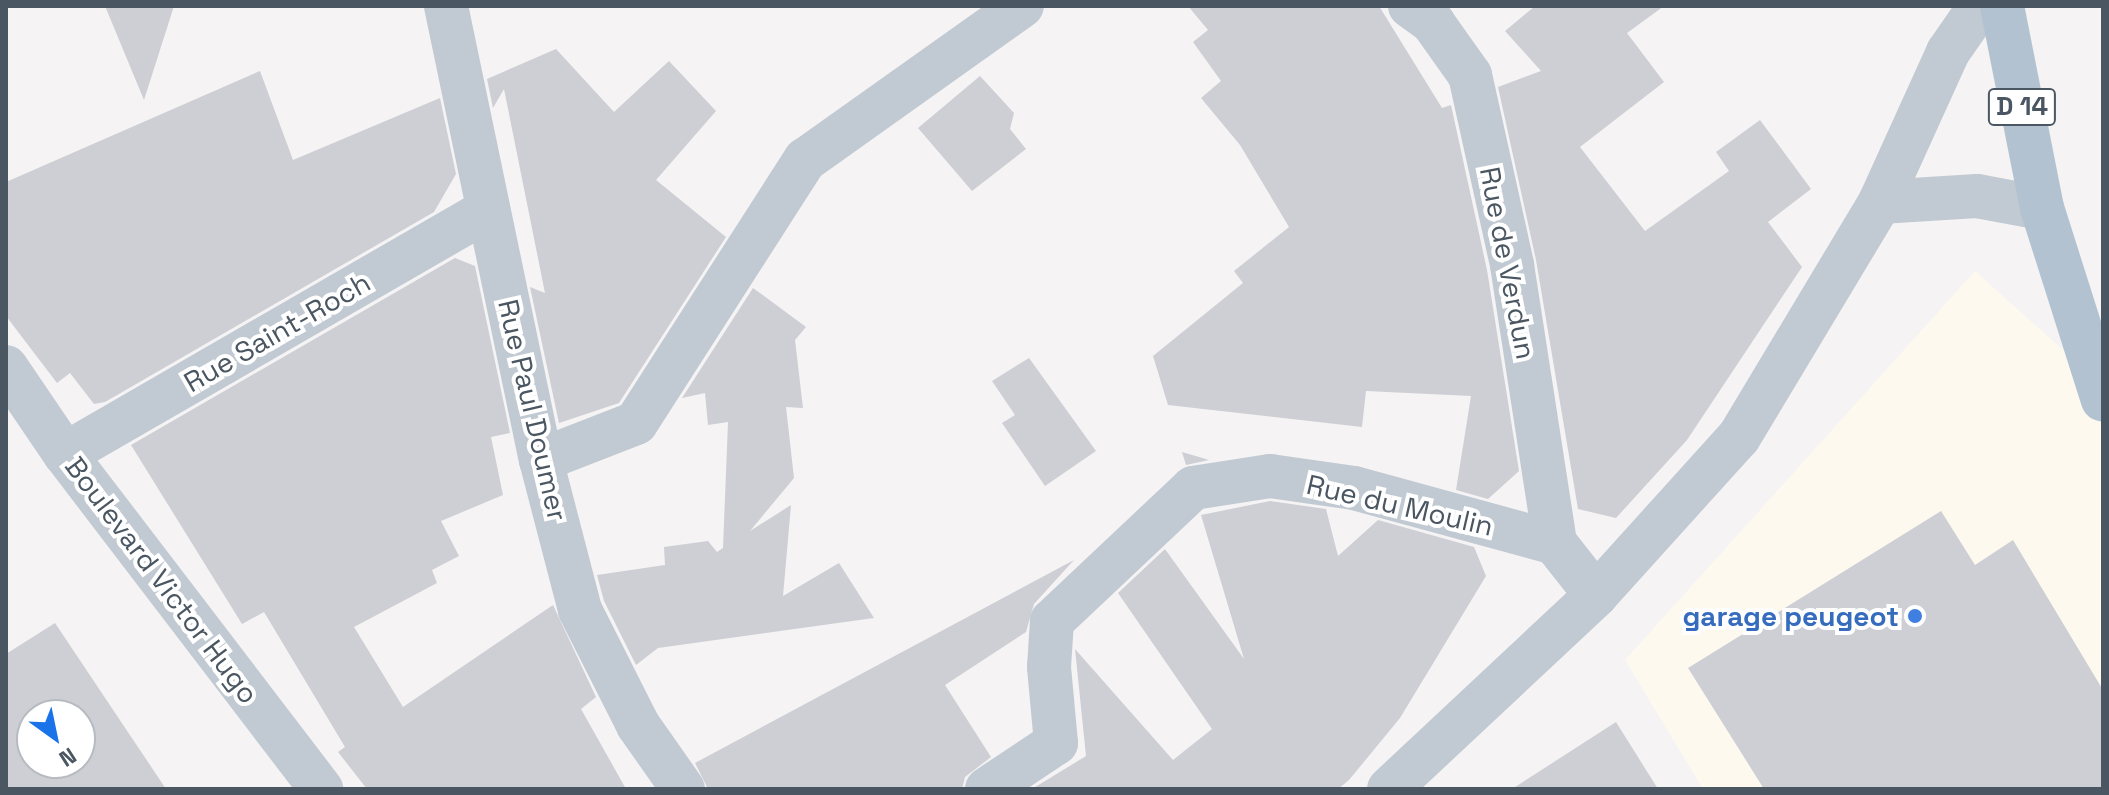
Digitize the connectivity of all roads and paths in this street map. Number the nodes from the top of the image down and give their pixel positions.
1 (446, 6) edge
2 (1022, 6) edge
3 (1980, 6) edge
4 (2002, 6) edge
5 (1436, 12) edge
6 (1880, 202) junction
7 (2042, 208) junction
8 (488, 210) junction
9 (6, 367) edge
10 (2103, 400) edge
11 (65, 454) junction
12 (541, 460) junction
13 (1555, 543) junction
14 (1596, 595) junction
15 (321, 789) edge
16 (683, 789) edge
17 (987, 789) edge
18 (1389, 789) edge

1 - 8 street, Rue Paul Doumer
2 - 12 street
3 - 6 street
4 - 7 main road, D 14
5 - 13 street, Rue de Verdun
6 - 7 street
6 - 14 street
7 - 10 main road, D 14
8 - 11 street, Rue Saint-Roch
8 - 12 street, Rue Paul Doumer
9 - 11 street, Boulevard Victor Hugo
11 - 15 street, Boulevard Victor Hugo
12 - 16 street, Rue Paul Doumer
13 - 14 street
13 - 17 street, Rue du Moulin
14 - 18 street

